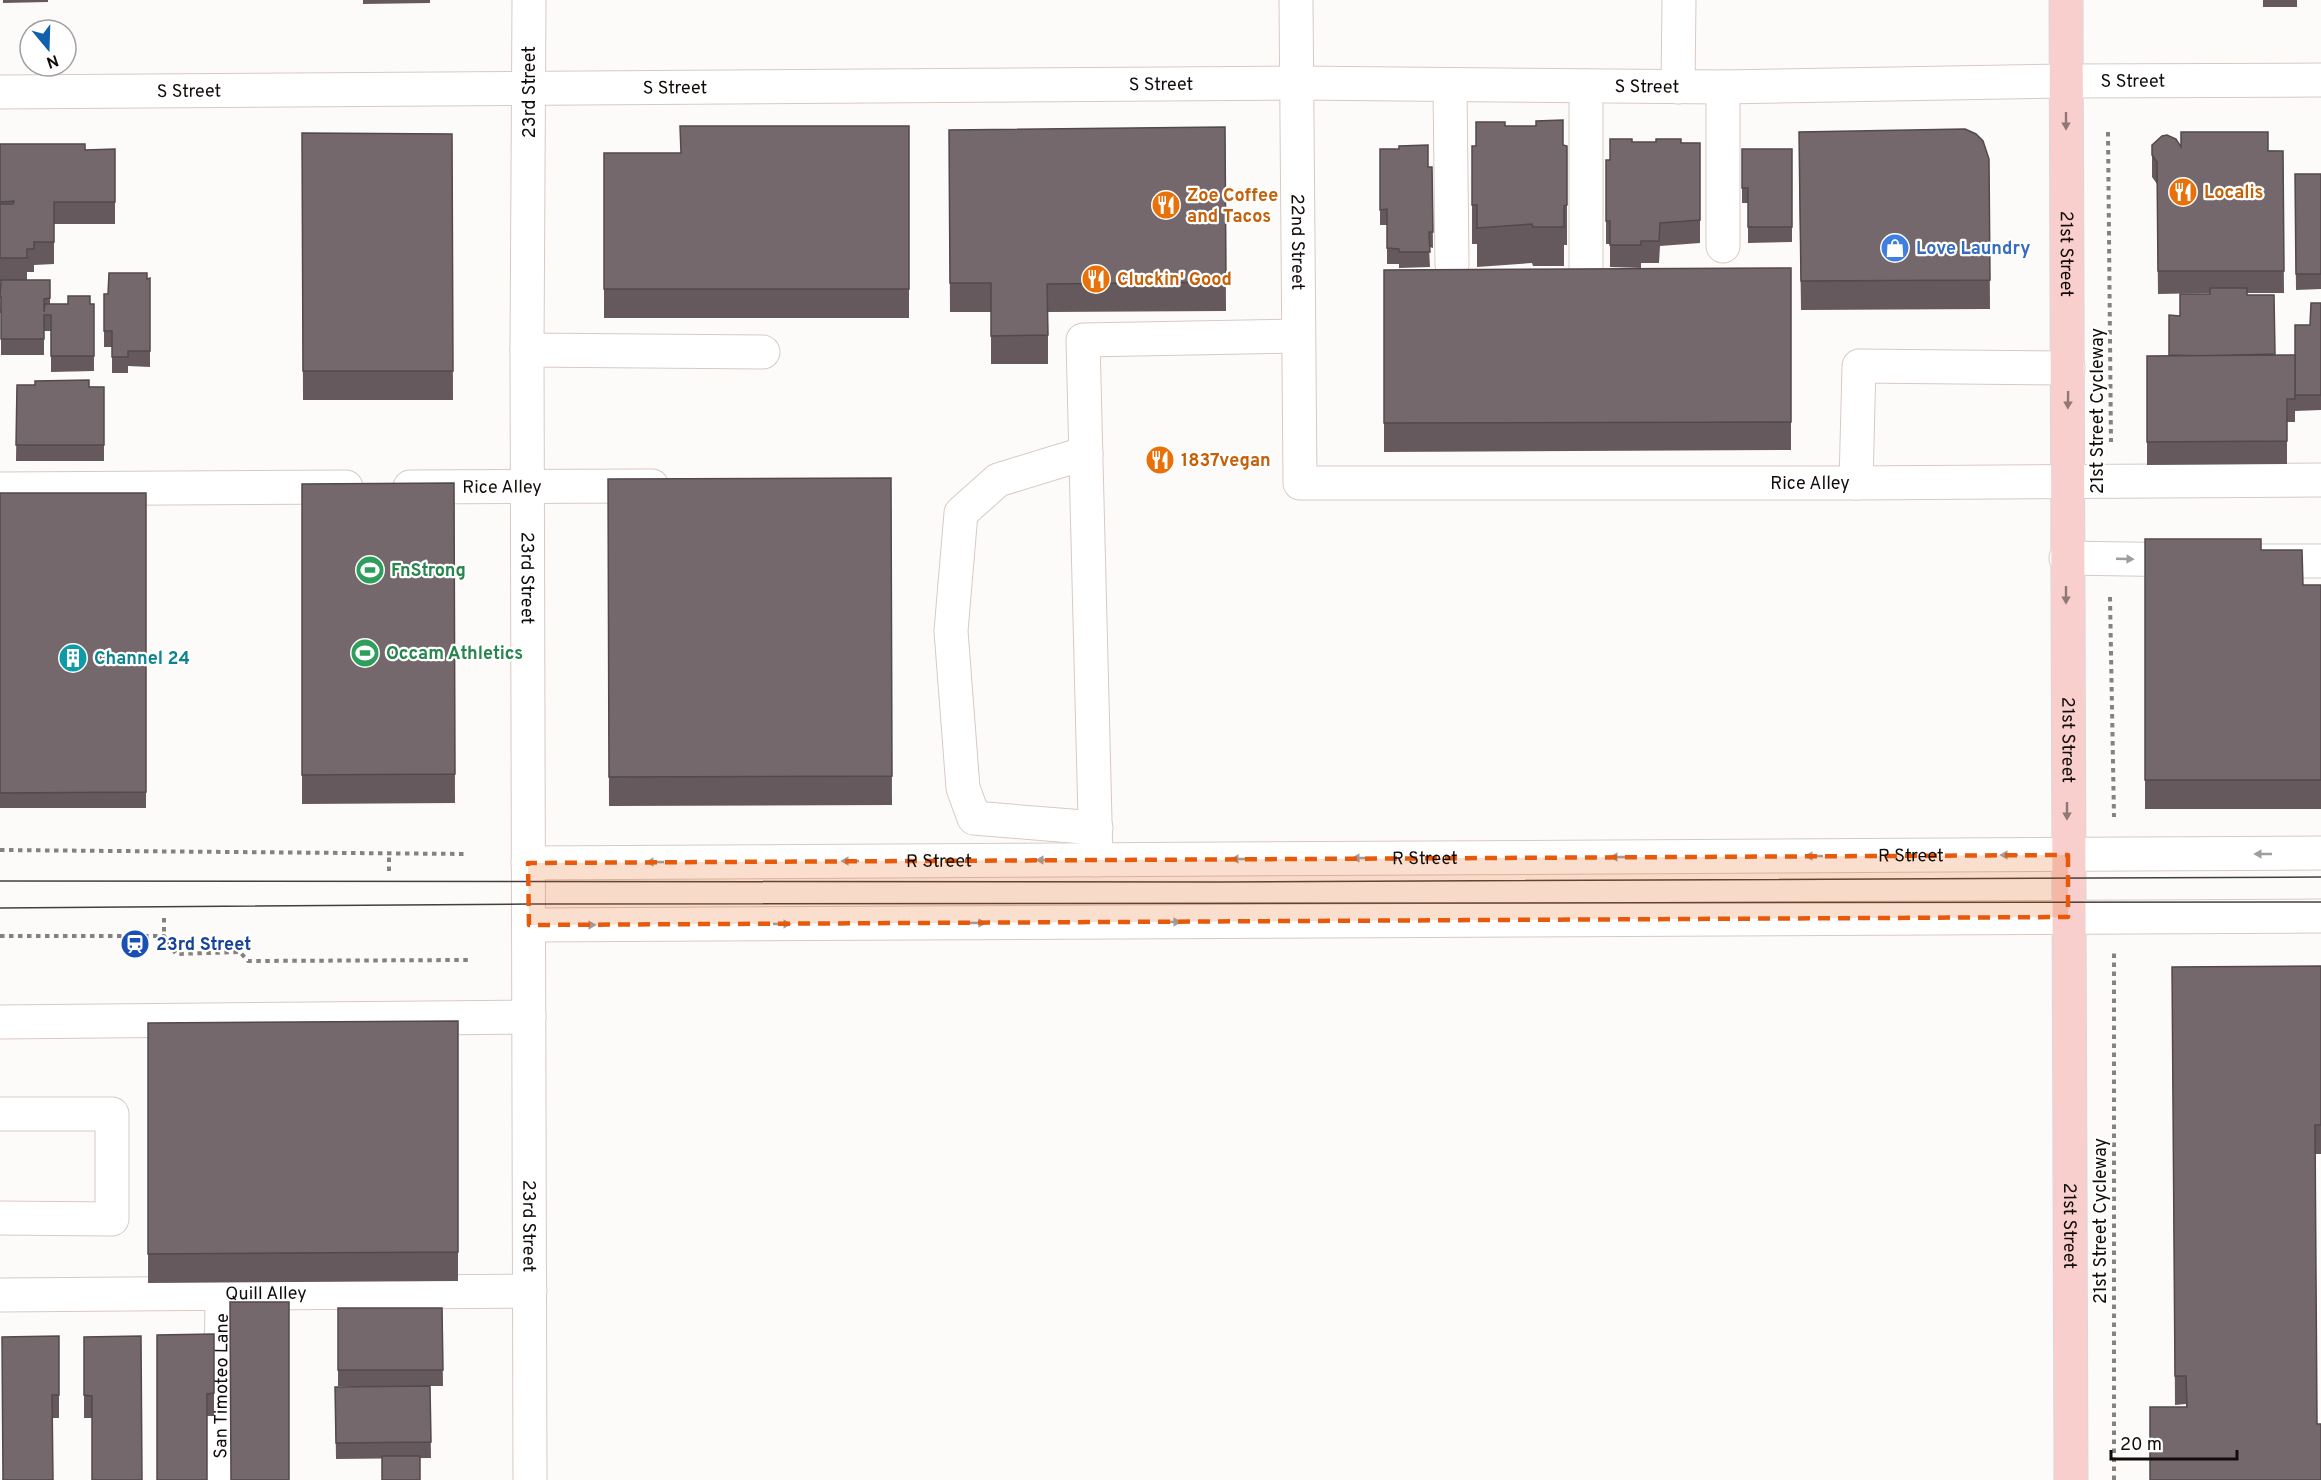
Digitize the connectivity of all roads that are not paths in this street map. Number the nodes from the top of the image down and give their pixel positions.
1 (529, 0) edge
2 (1296, 0) edge
3 (1679, 0) edge
4 (2066, 0) edge
5 (2321, 80) edge
6 (2066, 81) junction
7 (1297, 83) junction
8 (1450, 85) junction
9 (1586, 86) junction
10 (530, 87) junction
11 (1678, 87) junction
12 (1723, 87) junction
13 (0, 92) edge
14 (1723, 246) dead end
15 (1452, 265) dead end
16 (1586, 269) edge
17 (1299, 336) junction
18 (527, 350) junction
19 (764, 352) dead end
20 (2068, 368) junction
21 (1086, 453) junction
22 (2321, 480) edge
23 (2067, 481) junction
24 (1300, 483) joint
25 (1856, 483) junction
26 (528, 486) junction
27 (683, 486) edge
28 (0, 489) edge
29 (2066, 558) junction
30 (2321, 561) edge
31 (1096, 844) junction
32 (2321, 853) edge
33 (2068, 855) junction
34 (528, 863) junction
35 (2321, 916) edge
36 (2068, 917) junction
37 (529, 926) junction
38 (529, 1017) junction
39 (0, 1022) edge
40 (0, 1114) edge
41 (0, 1218) edge
42 (530, 1291) junction
43 (222, 1292) junction
44 (0, 1295) edge
45 (220, 1480) edge
46 (530, 1480) edge
47 (2071, 1480) edge

1 - 10 street, 23rd Street
2 - 7 street, 22nd Street
3 - 11 street
4 - 6 main road, 21st Street
5 - 6 street, S Street
6 - 12 street, S Street
6 -> 20 main road, 21st Street
7 - 8 street, S Street
7 - 10 street, S Street
7 - 17 street, 22nd Street
8 - 9 street, S Street
8 - 15 street
9 - 11 street, S Street
9 - 16 street
10 - 13 street, S Street
10 - 18 street, 23rd Street
11 - 12 street, S Street
12 - 14 street
17 - 21 street
17 - 24 street, 22nd Street
18 - 19 street
18 - 26 street, 23rd Street
20 -> 23 main road, 21st Street
20 - 25 street
21 - 31 street
21 - 31 street
22 - 23 street, Rice Alley
23 - 25 street, Rice Alley
23 - 29 main road, 21st Street
24 - 25 street, Rice Alley
26 - 27 street, Rice Alley
26 - 28 street, Rice Alley
26 - 34 street, 23rd Street
29 -> 30 street
29 -> 33 main road, 21st Street
33 -> 31 street, R Street
31 -> 34 street, R Street
32 -> 33 street, R Street
33 - 36 main road, 21st Street
34 - 37 street, 23rd Street
35 - 36 street
37 -> 36 street
36 - 47 main road, 21st Street
37 - 38 street, 23rd Street
38 - 39 street
38 - 42 street, 23rd Street
40 - 41 street
42 - 43 street, Quill Alley
42 - 46 street, 23rd Street
43 - 44 street, Quill Alley
43 - 45 street, San Timoteo Lane

